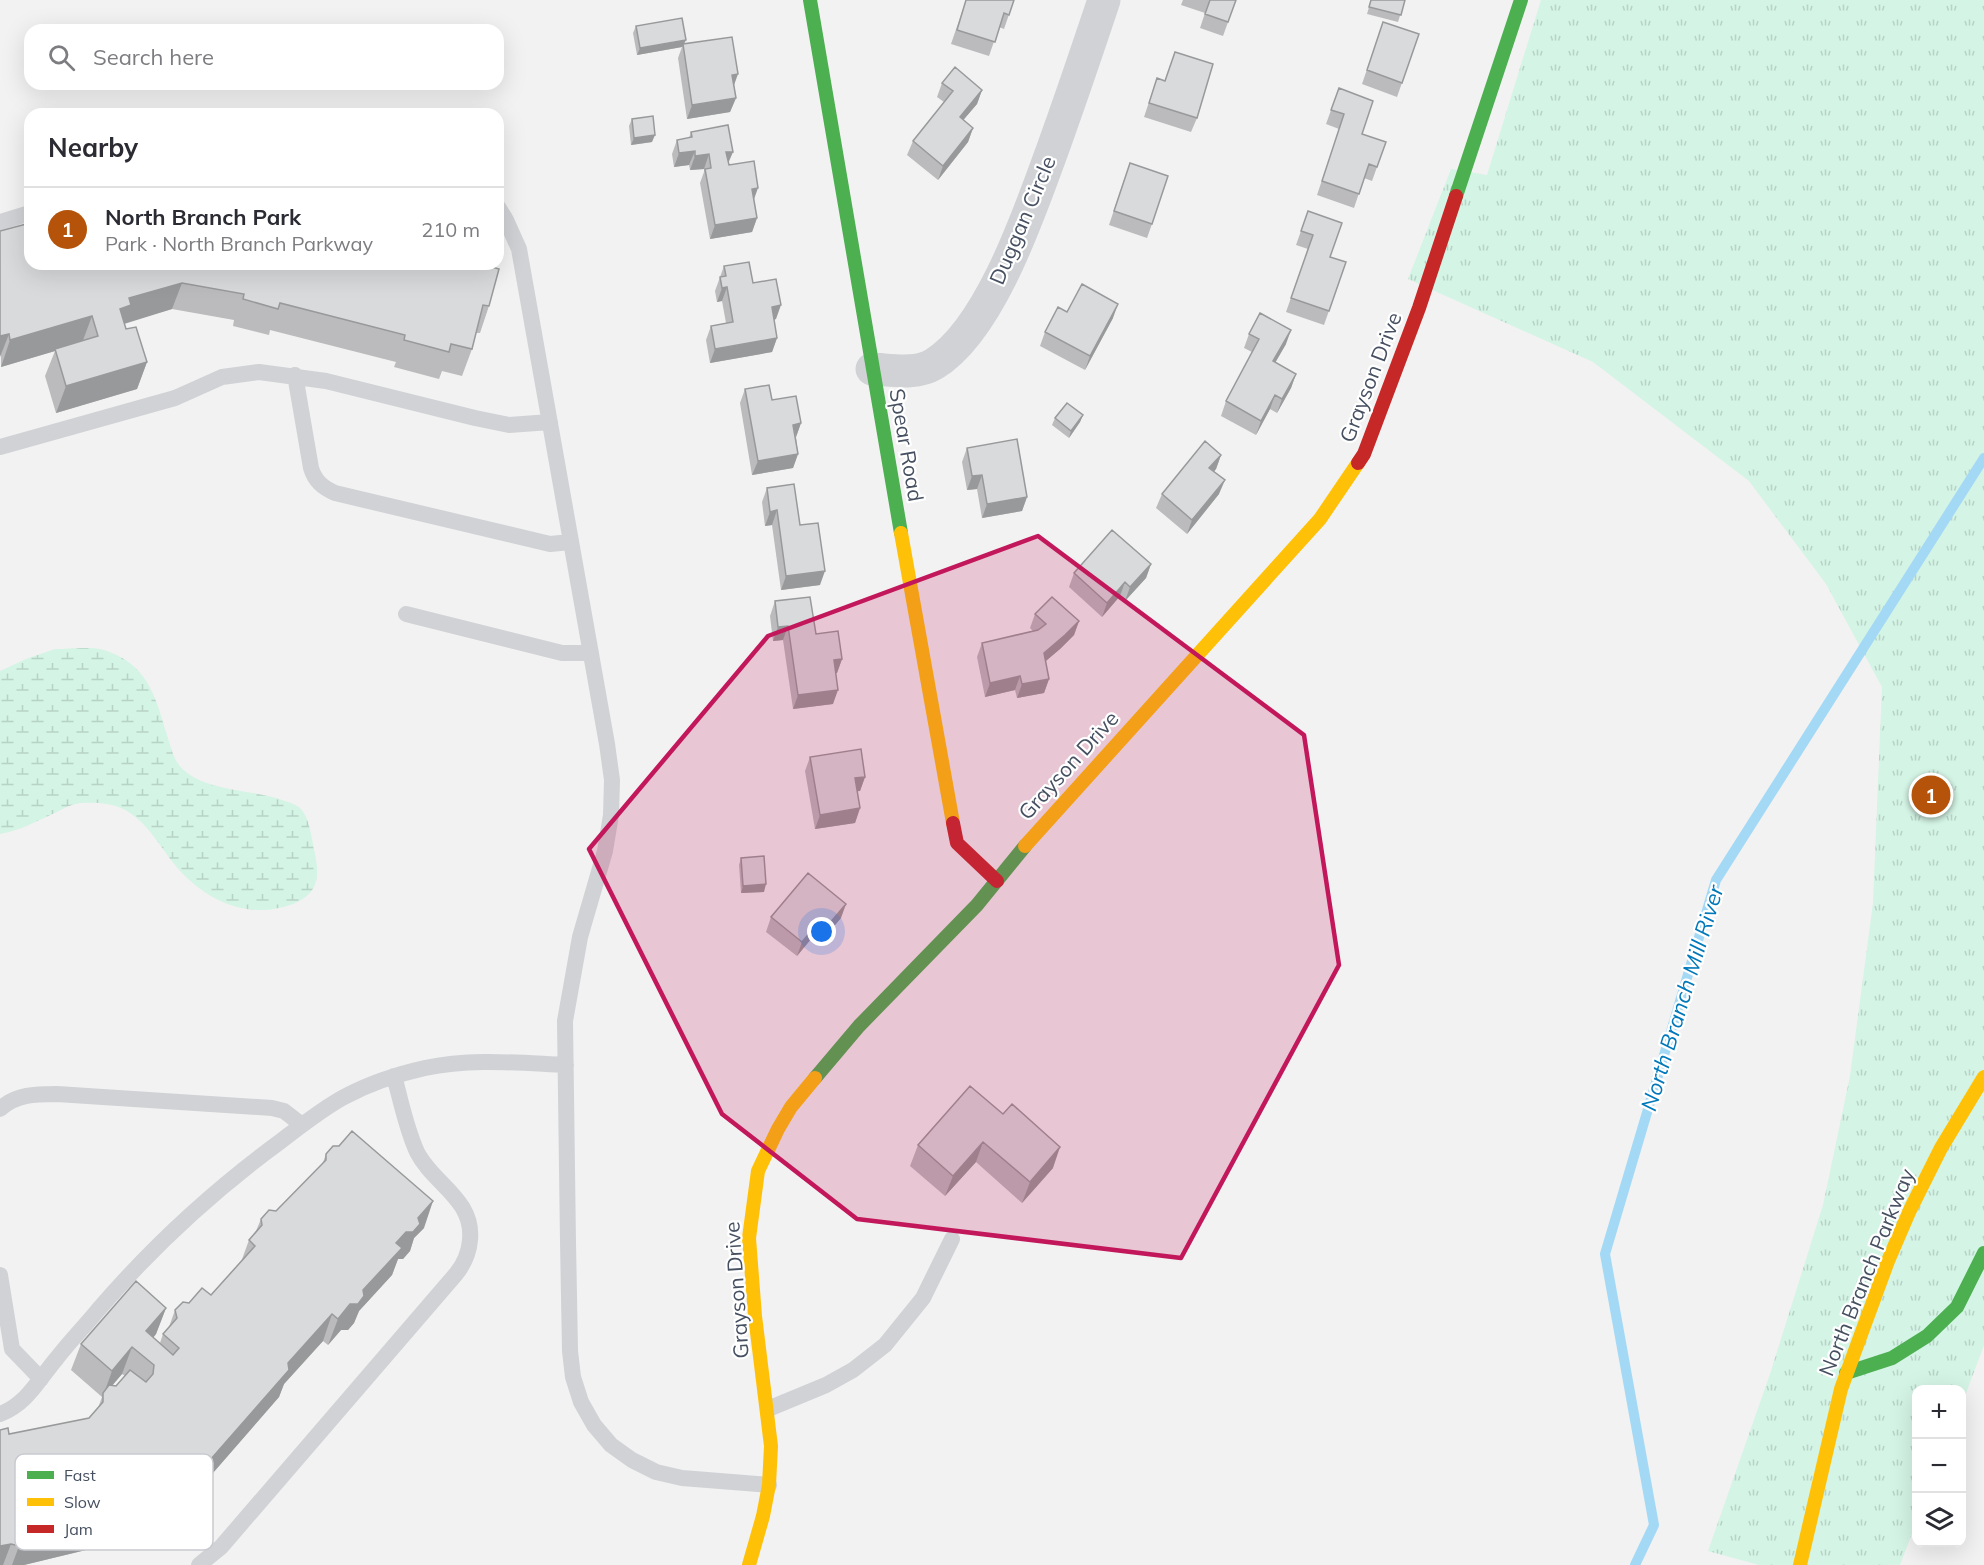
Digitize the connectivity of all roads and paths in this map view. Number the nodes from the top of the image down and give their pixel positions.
1 (810, 0) edge
2 (1104, 0) edge
3 (1521, 0) edge
4 (24, 215) edge
5 (504, 217) edge
6 (0, 222) edge
7 (872, 369) junction
8 (294, 375) junction
9 (550, 422) junction
10 (0, 447) edge
11 (571, 542) junction
12 (406, 614) dead end
13 (591, 653) junction
14 (997, 881) junction
15 (566, 1065) junction
16 (394, 1076) junction
17 (1984, 1077) edge
18 (0, 1109) edge
19 (302, 1125) junction
20 (952, 1239) dead end
21 (1984, 1253) edge
22 (0, 1275) edge
23 (1846, 1373) junction
24 (41, 1379) junction
25 (768, 1409) junction
26 (0, 1414) edge
27 (769, 1485) junction
28 (199, 1565) edge
29 (749, 1565) edge
30 (1800, 1565) edge

1 - 7 street, Spear Road
2 - 7 street, Duggan Circle
3 - 14 street, Grayson Drive
4 - 6 lane
5 - 9 lane
7 - 14 street, Spear Road
8 - 9 lane
8 - 10 lane
8 - 11 lane
9 - 11 lane
11 - 13 lane
12 - 13 lane
13 - 15 lane
14 - 25 street, Grayson Drive
15 - 16 lane
15 - 27 lane
16 - 19 lane
16 - 28 lane
17 - 23 street, North Branch Parkway
18 - 19 lane
19 - 24 lane
20 - 25 lane
21 - 23 street
22 - 24 lane
23 - 30 street, North Branch Parkway
24 - 26 lane
25 - 27 street, Grayson Drive
27 - 29 street, Grayson Drive

